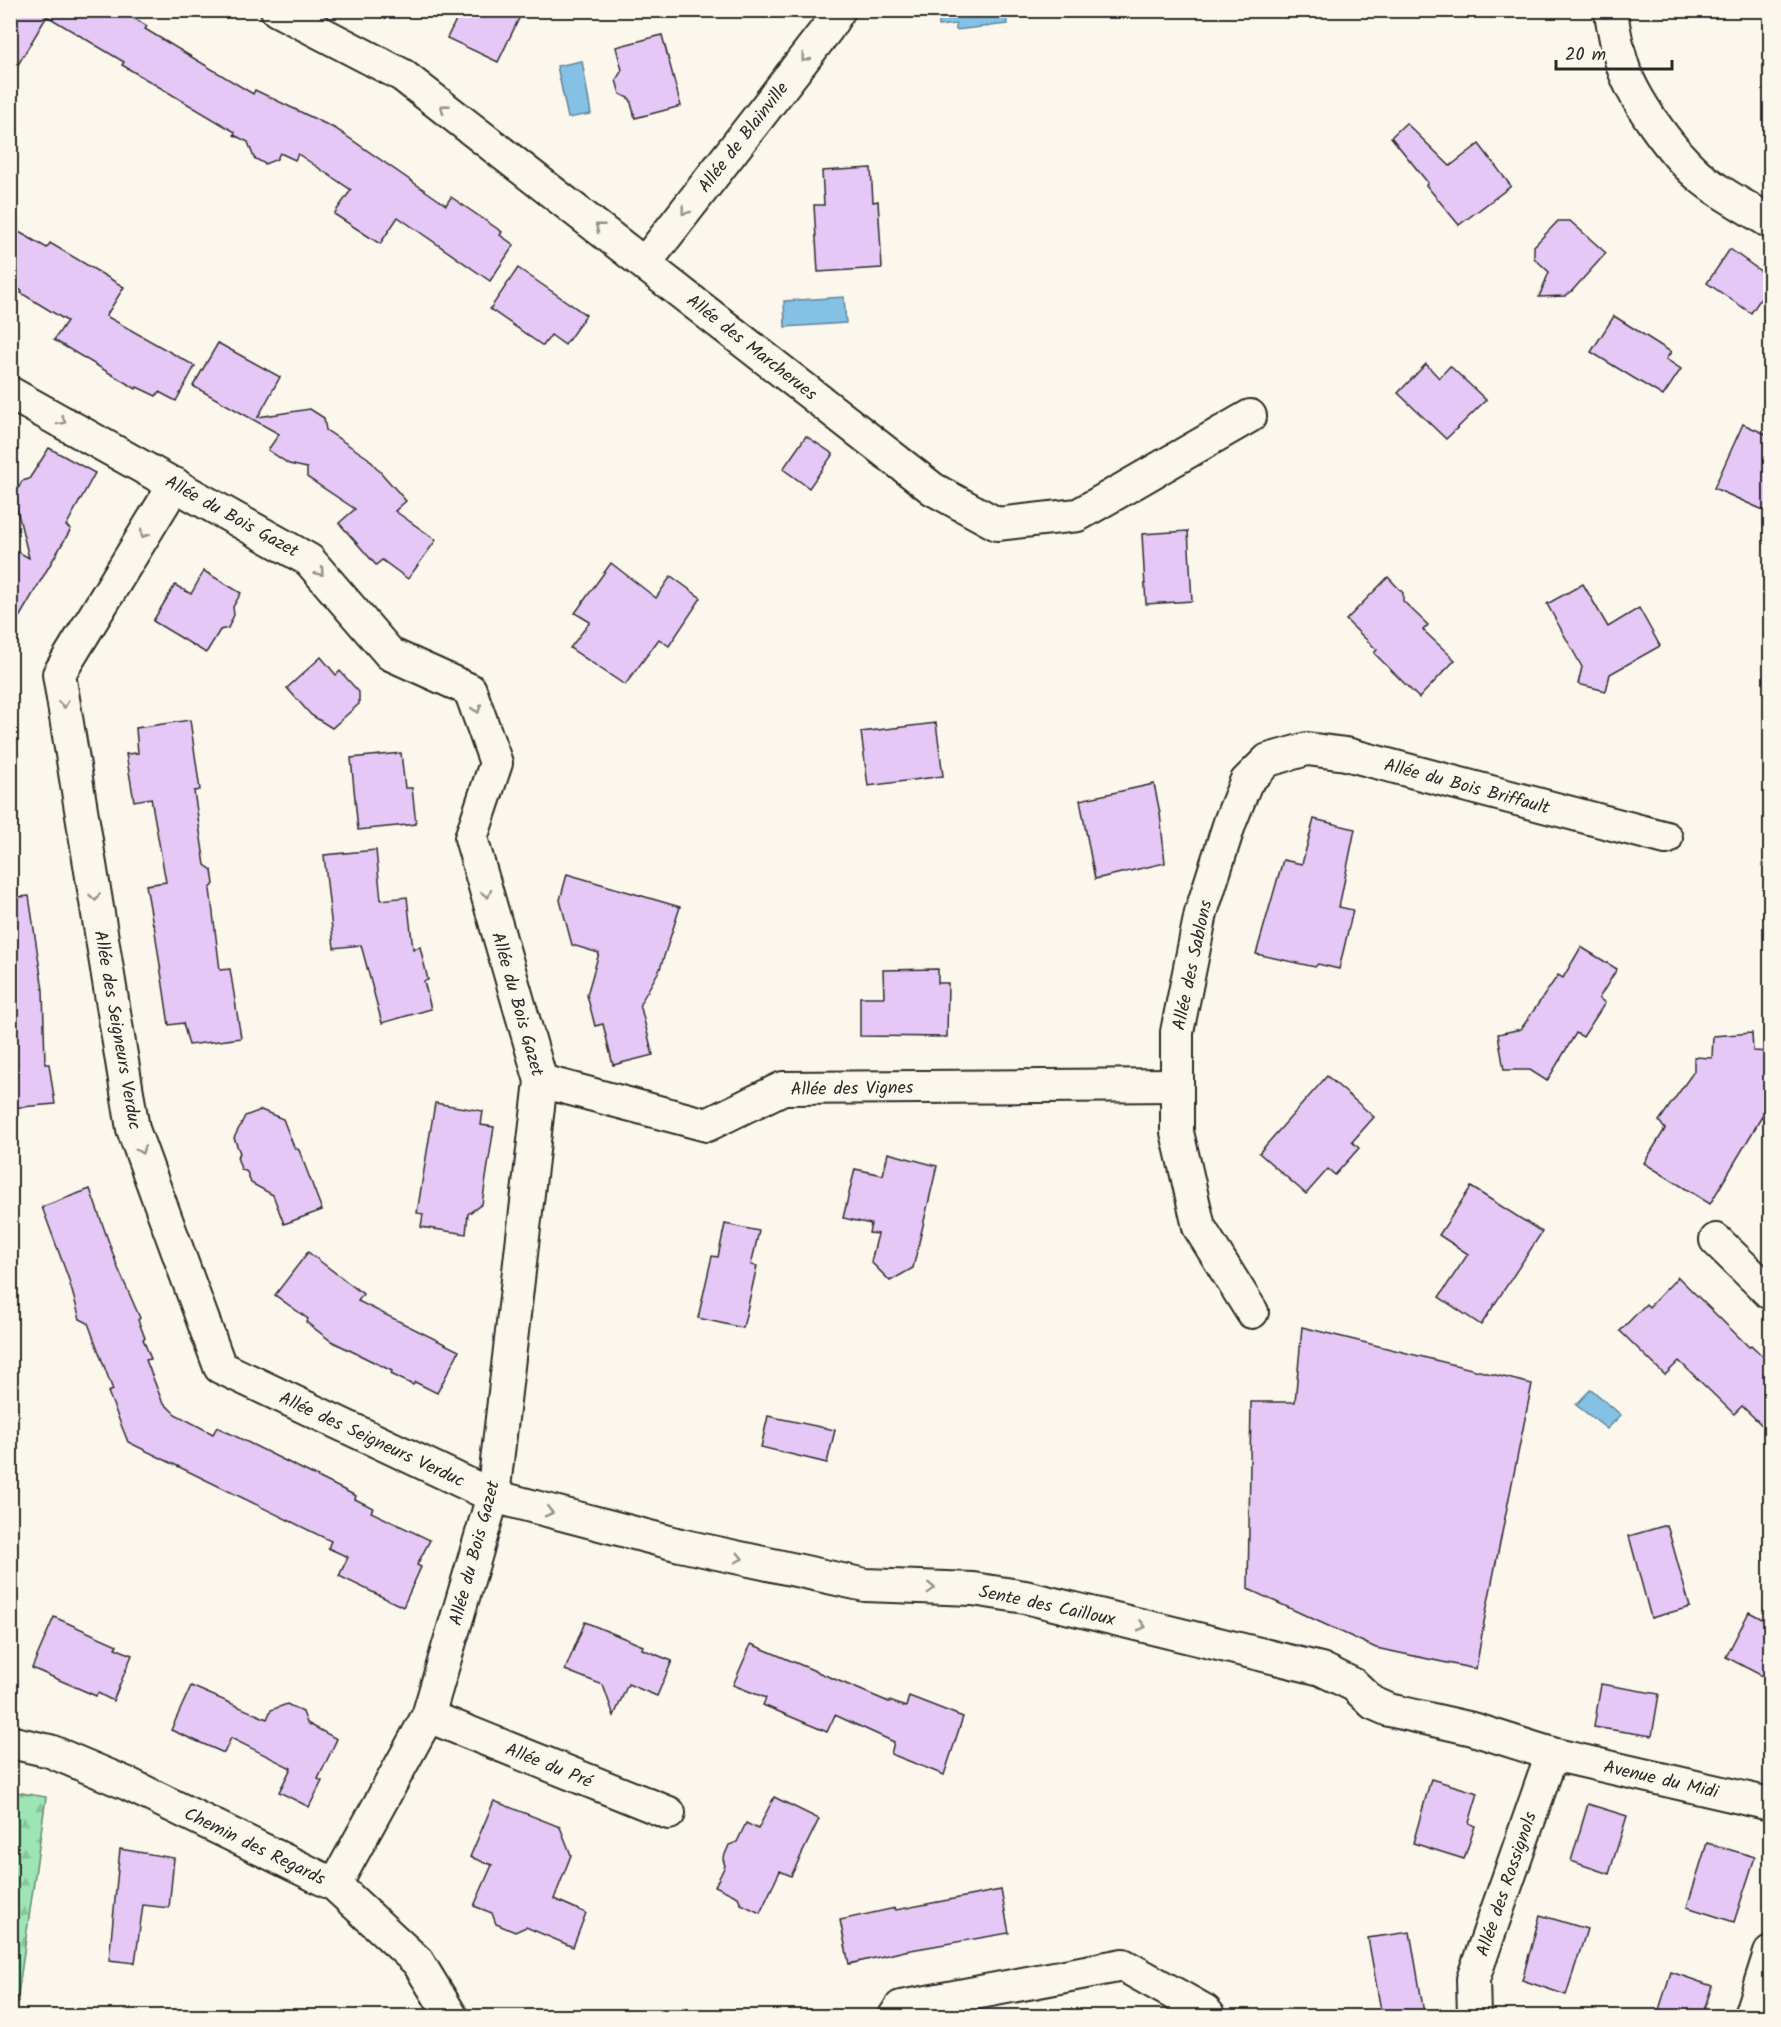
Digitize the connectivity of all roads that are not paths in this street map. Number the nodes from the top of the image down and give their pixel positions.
1 (277, 10) edge
2 (839, 10) edge
3 (1610, 10) edge
4 (1770, 222) edge
5 (645, 263) junction
6 (10, 393) edge
7 (1250, 416) dead end
8 (175, 484) junction
9 (1268, 760) joint
10 (1666, 838) dead end
11 (541, 1081) junction
12 (1177, 1085) junction
13 (1716, 1240) dead end
14 (1770, 1293) edge
15 (1251, 1312) dead end
16 (493, 1496) junction
17 (428, 1716) junction
18 (10, 1742) edge
19 (1552, 1754) junction
20 (1770, 1804) edge
21 (669, 1814) dead end
22 (335, 1885) junction
23 (1768, 1968) edge
24 (451, 2016) edge
25 (895, 2016) edge
26 (1209, 2016) edge
27 (1474, 2016) edge
28 (1750, 2016) edge

5 -> 1 street, Allée des Marcherues
2 -> 5 street, Allée de Blainville
3 - 4 street
5 - 7 street, Allée des Marcherues
6 -> 8 street, Allée du Bois Gazet
8 -> 11 street, Allée du Bois Gazet
8 -> 16 street, Allée des Seigneurs Verduc
9 - 10 street, Allée du Bois Briffault
9 - 12 street, Allée des Sablons
11 - 12 street, Allée des Vignes
11 - 16 street, Allée du Bois Gazet
12 - 15 street, Allée des Sablons
13 - 14 street
16 - 17 street, Allée du Bois Gazet
16 -> 19 street, Sente des Cailloux
17 - 21 street, Allée du Pré
17 - 22 street, Allée du Bois Gazet
18 - 22 street, Chemin des Regards
19 - 20 street, Avenue du Midi
19 - 27 street, Allée des Rossignols
22 - 24 street, Chemin des Regards
23 - 28 street
25 - 26 street

